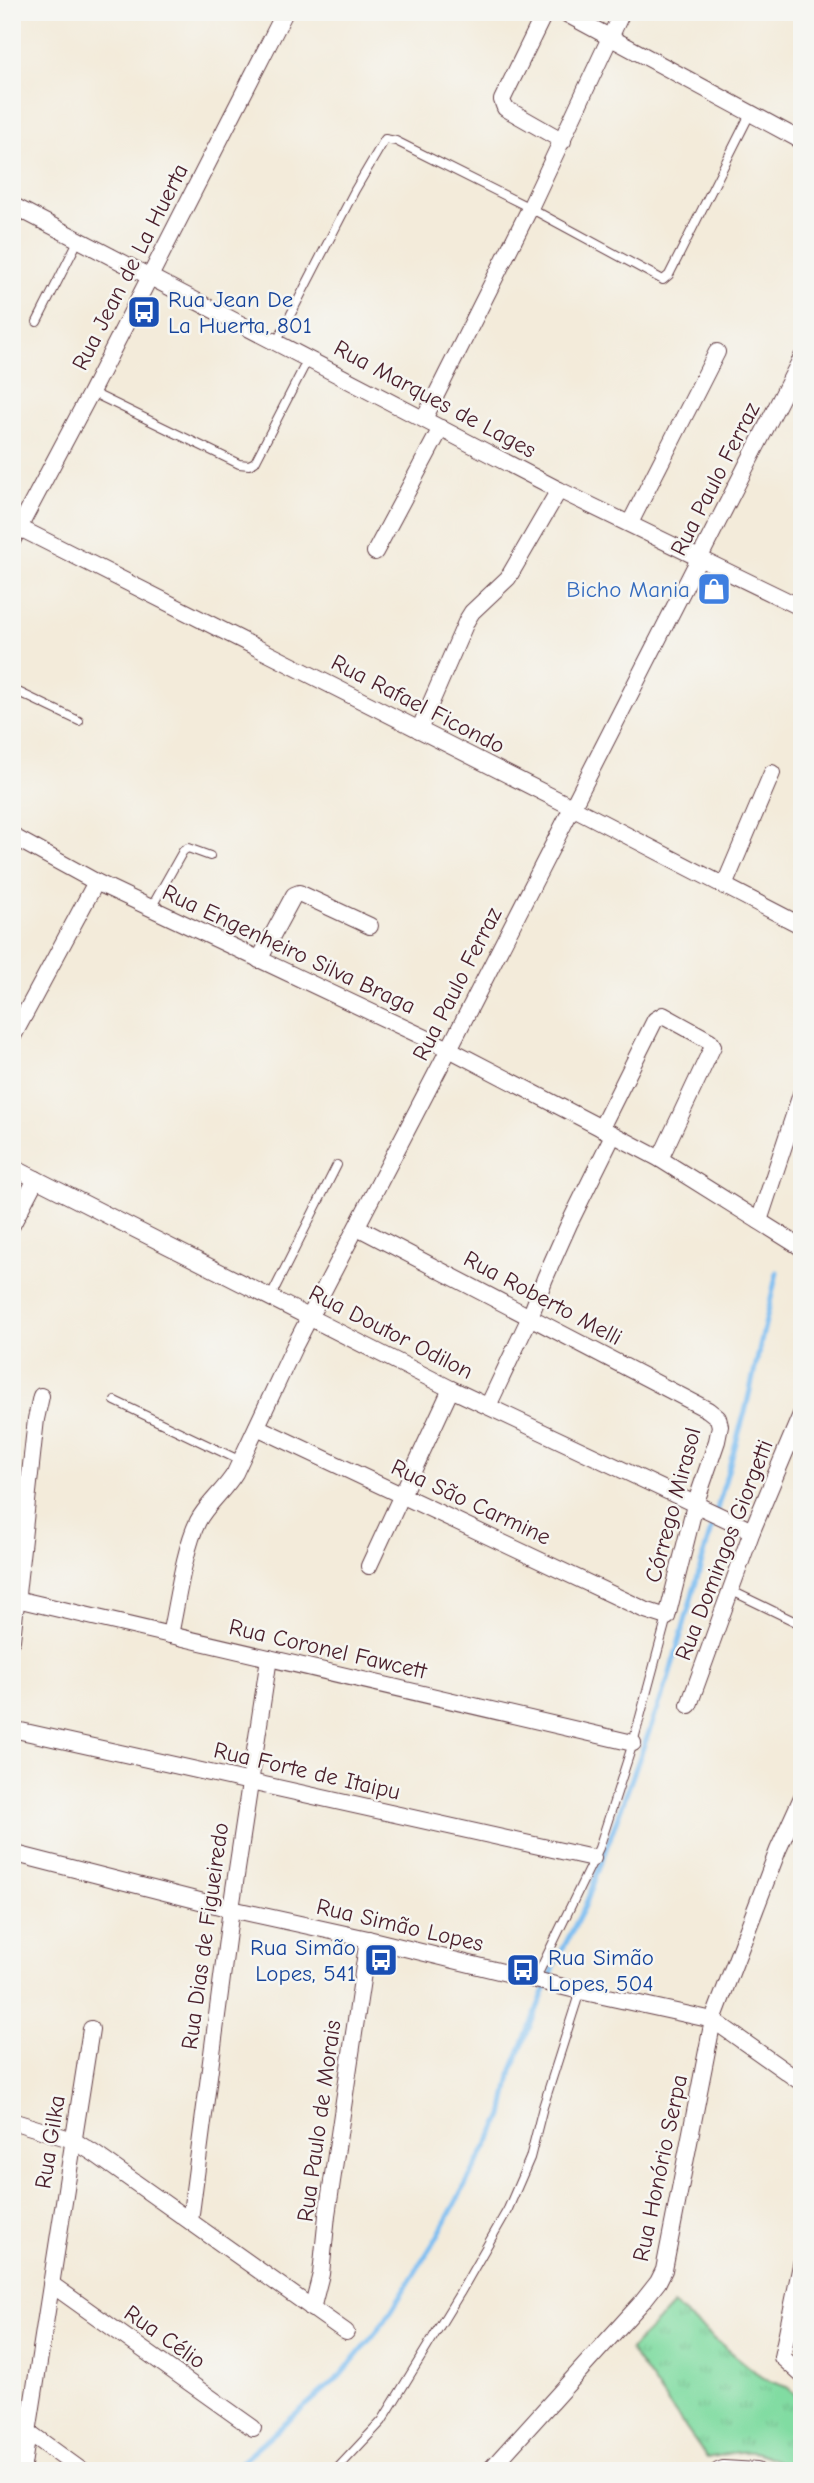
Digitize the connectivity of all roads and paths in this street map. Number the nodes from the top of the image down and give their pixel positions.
1 (285, 12) edge
2 (545, 12) edge
3 (563, 12) edge
4 (622, 12) edge
5 (611, 37) junction
6 (750, 114) junction
7 (562, 141) junction
8 (802, 141) edge
9 (12, 205) edge
10 (530, 208) junction
11 (79, 239) junction
12 (150, 276) junction
13 (37, 323) dead end
14 (276, 341) junction
15 (717, 352) dead end
16 (802, 357) edge
17 (308, 359) junction
18 (91, 392) junction
19 (424, 419) junction
20 (442, 428) junction
21 (559, 490) junction
22 (630, 523) junction
23 (15, 531) edge
24 (376, 552) dead end
25 (700, 559) junction
26 (802, 608) edge
27 (12, 689) edge
28 (79, 721) dead end
29 (419, 730) junction
30 (772, 774) dead end
31 (572, 807) junction
32 (12, 836) edge
33 (210, 856) dead end
34 (96, 882) junction
35 (724, 886) junction
36 (150, 908) junction
37 (370, 926) dead end
38 (802, 926) edge
39 (258, 960) junction
40 (12, 1038) edge
41 (449, 1049) junction
42 (802, 1091) edge
43 (607, 1131) junction
44 (660, 1159) junction
45 (337, 1166) dead end
46 (12, 1167) edge
47 (36, 1179) junction
48 (759, 1221) junction
49 (12, 1225) edge
50 (357, 1227) junction
51 (802, 1248) edge
52 (271, 1296) junction
53 (310, 1317) junction
54 (530, 1317) junction
55 (451, 1389) junction
56 (41, 1396) dead end
57 (115, 1401) dead end
58 (488, 1406) junction
59 (708, 1410) joint
60 (802, 1412) edge
61 (257, 1427) junction
62 (241, 1461) junction
63 (402, 1494) junction
64 (699, 1507) junction
65 (752, 1531) junction
66 (369, 1566) dead end
67 (730, 1590) junction
68 (15, 1599) edge
69 (667, 1616) junction
70 (802, 1625) edge
71 (170, 1634) junction
72 (12, 1640) edge
73 (269, 1658) junction
74 (689, 1704) dead end
75 (12, 1729) edge
76 (633, 1743) junction
77 (250, 1782) junction
78 (802, 1797) edge
79 (12, 1853) edge
80 (593, 1858) junction
81 (231, 1909) junction
82 (368, 1939) junction
83 (535, 1980) junction
84 (580, 1991) junction
85 (713, 2020) junction
86 (91, 2029) dead end
87 (802, 2083) edge
88 (12, 2121) edge
89 (73, 2140) junction
90 (190, 2221) junction
91 (802, 2260) edge
92 (51, 2284) junction
93 (313, 2309) junction
94 (346, 2332) dead end
95 (802, 2375) edge
96 (12, 2420) edge
97 (253, 2428) dead end
98 (28, 2430) junction
99 (22, 2471) edge
100 (82, 2471) edge
101 (335, 2471) edge
102 (489, 2471) edge
103 (718, 2471) edge
104 (757, 2471) edge

1 - 12 street, Rua Jean de La Huerta
2 - 7 street
3 - 5 street
4 - 5 street
5 - 6 street
5 - 7 street
6 - 8 street
6 - 10 lane
7 - 10 street
9 - 11 street, Rua Marques de Lages
10 - 14 lane
10 - 19 street
11 - 12 street, Rua Marques de Lages
11 - 13 lane
12 - 14 street, Rua Marques de Lages
12 - 18 street, Rua Jean de La Huerta
14 - 17 street, Rua Marques de Lages
15 - 22 street
16 - 25 street, Rua Paulo Ferraz
17 - 18 lane
17 - 19 street, Rua Marques de Lages
18 - 23 street, Rua Jean de La Huerta
19 - 20 street, Rua Marques de Lages
20 - 21 street, Rua Marques de Lages
20 - 24 street
21 - 22 street, Rua Marques de Lages
21 - 29 street
22 - 25 street, Rua Marques de Lages
23 - 29 street, Rua Rafael Ficondo
25 - 26 street, Rua Marques de Lages
25 - 31 street, Rua Paulo Ferraz
27 - 28 lane
29 - 31 street, Rua Rafael Ficondo
30 - 35 street
31 - 35 street, Rua Rafael Ficondo
31 - 41 street, Rua Paulo Ferraz
32 - 34 street, Rua Engenheiro Silva Braga
33 - 36 lane
34 - 36 street, Rua Engenheiro Silva Braga
34 - 40 street
35 - 38 street, Rua Rafael Ficondo
36 - 39 street, Rua Engenheiro Silva Braga
37 - 39 street
39 - 41 street, Rua Engenheiro Silva Braga
41 - 43 street, Rua Engenheiro Silva Braga
41 - 50 street, Rua Paulo Ferraz
42 - 48 street
43 - 44 street, Rua Engenheiro Silva Braga
43 - 44 street
43 - 54 street
44 - 48 street, Rua Engenheiro Silva Braga
45 - 52 lane
46 - 47 street, Rua Doutor Odilon
47 - 49 street
47 - 52 street, Rua Doutor Odilon
48 - 51 street, Rua Engenheiro Silva Braga
50 - 53 street, Rua Paulo Ferraz
50 - 54 street, Rua Roberto Melli
52 - 53 street, Rua Doutor Odilon
53 - 55 street, Rua Doutor Odilon
53 - 61 street, Rua Paulo Ferraz
54 - 58 street
54 - 59 street, Rua Roberto Melli
55 - 58 street, Rua Doutor Odilon
55 - 63 street
56 - 68 street
57 - 62 lane
58 - 64 street, Rua Doutor Odilon
59 - 64 street, Córrego Mirasol
60 - 65 street, Rua Domingos Giorgetti
61 - 62 street, Rua Paulo Ferraz
61 - 63 street, Rua São Carmine
62 - 71 street, Rua Paulo Ferraz
63 - 66 street
63 - 69 street, Rua São Carmine
64 - 65 street, Rua Doutor Odilon
64 - 69 street, Córrego Mirasol
65 - 67 street, Rua Domingos Giorgetti
67 - 70 lane
67 - 74 street, Rua Domingos Giorgetti
68 - 71 street, Rua Coronel Fawcett
68 - 72 street
69 - 76 lane
71 - 73 street, Rua Coronel Fawcett
73 - 76 street, Rua Coronel Fawcett
73 - 77 street, Rua Dias de Figueiredo
75 - 77 street, Rua Forte de Itaipu
76 - 80 lane
77 - 80 street, Rua Forte de Itaipu
77 - 81 street, Rua Dias de Figueiredo
78 - 85 street, Rua Honório Serpa
79 - 81 street, Rua Simão Lopes
80 - 83 lane
81 - 82 street, Rua Simão Lopes
81 - 90 street, Rua Dias de Figueiredo
82 - 83 street, Rua Simão Lopes
82 - 93 street, Rua Paulo de Morais
83 - 84 street, Rua Simão Lopes
84 - 85 street, Rua Simão Lopes
84 - 101 lane
85 - 87 street, Rua Simão Lopes
85 - 102 street, Rua Honório Serpa
86 - 89 street, Rua Gilka
88 - 89 street
89 - 90 street
89 - 92 street, Rua Gilka
90 - 93 street
91 - 95 street
92 - 97 street, Rua Célio
92 - 98 street, Rua Gilka
93 - 94 street
96 - 98 street
98 - 99 street, Rua Gilka
98 - 100 street
103 - 104 street

